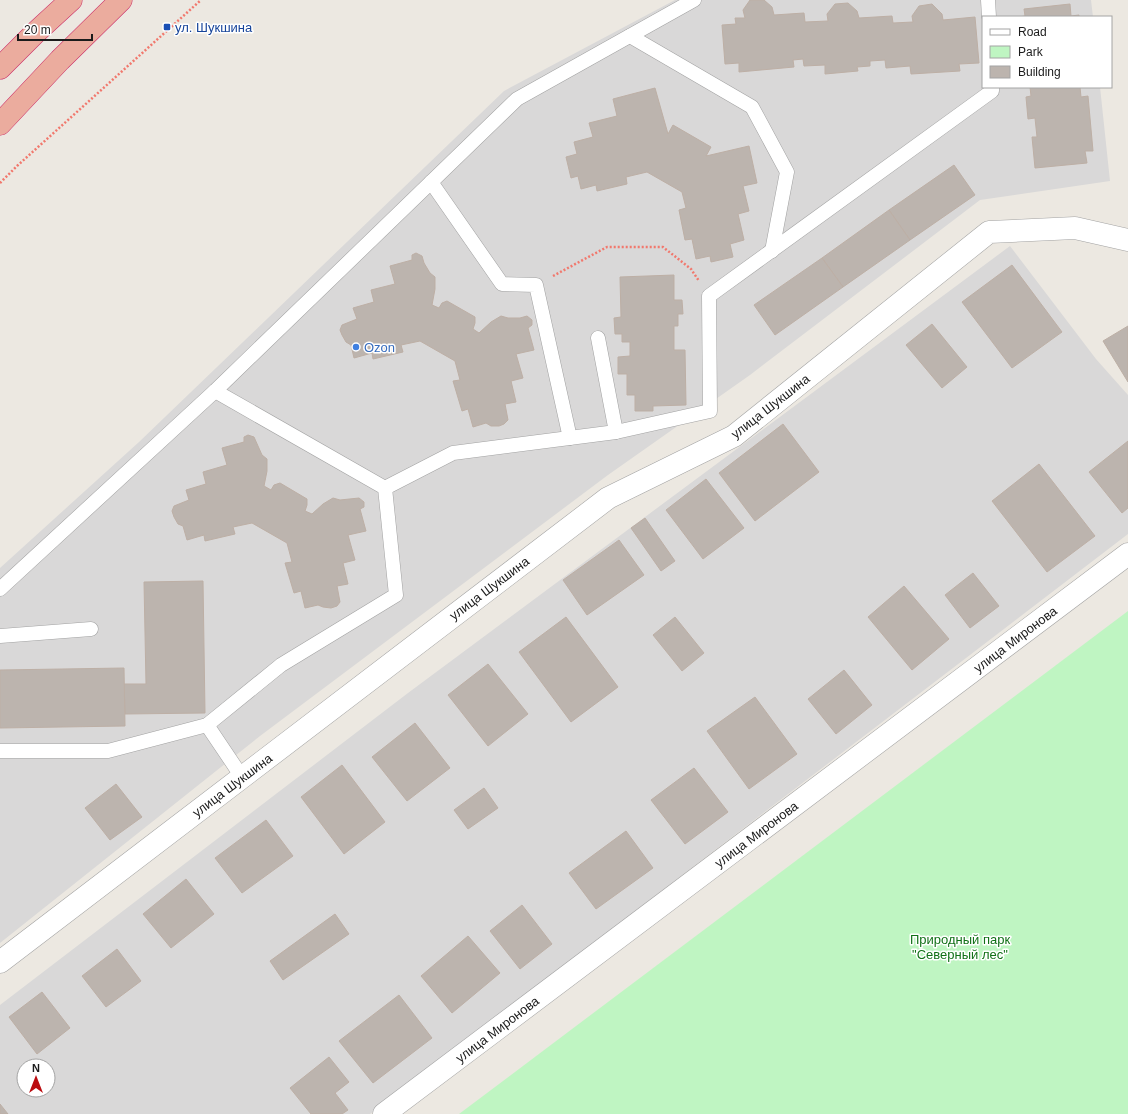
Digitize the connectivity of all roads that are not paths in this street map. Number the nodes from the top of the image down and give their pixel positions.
1 (71, 0) edge
2 (121, 0) edge
3 (694, 0) edge
4 (988, 0) edge
5 (989, 16) edge
6 (630, 36) junction
7 (0, 68) edge
8 (992, 88) edge
9 (0, 124) edge
10 (431, 182) junction
11 (1128, 240) edge
12 (772, 251) junction
13 (598, 338) dead end
14 (215, 391) junction
15 (616, 432) junction
16 (570, 438) junction
17 (385, 488) junction
18 (1128, 554) edge
19 (0, 589) edge
20 (91, 629) dead end
21 (0, 636) edge
22 (207, 725) junction
23 (0, 751) edge
24 (242, 777) junction
25 (0, 962) edge
26 (384, 1114) edge

1 - 7 highway
2 - 9 highway
3 - 6 lane
4 - 5 lane
6 - 10 lane
6 - 12 lane
8 - 12 lane
10 - 14 lane
10 - 16 lane
11 - 24 street, улица Шукшина
12 - 15 lane
13 - 15 lane
14 - 17 lane
14 - 19 lane
15 - 16 lane
16 - 17 lane
17 - 22 lane
18 - 26 street, улица Миронова
20 - 21 lane
22 - 23 lane
22 - 24 lane
24 - 25 street, улица Шукшина

